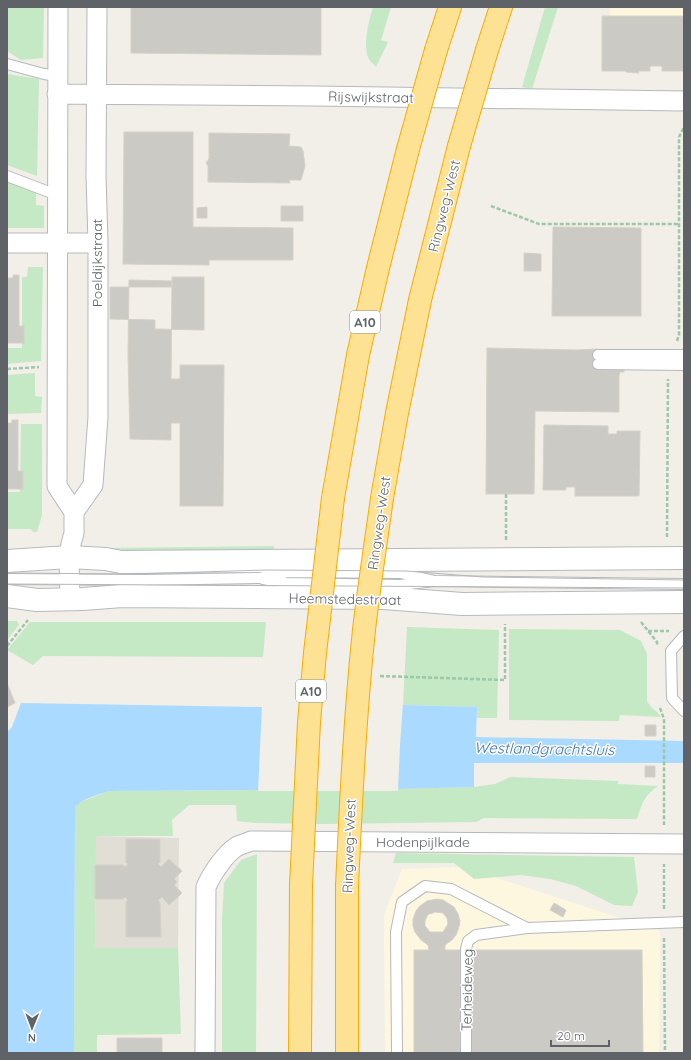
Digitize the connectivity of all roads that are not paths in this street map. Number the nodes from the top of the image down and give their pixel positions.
1 (58, 7) edge
2 (97, 7) edge
3 (450, 7) edge
4 (501, 7) edge
5 (7, 64) edge
6 (58, 85) junction
7 (96, 94) junction
8 (684, 101) edge
9 (7, 176) edge
10 (57, 195) junction
11 (58, 242) junction
12 (7, 243) edge
13 (98, 243) junction
14 (684, 355) edge
15 (598, 359) dead end
16 (671, 360) junction
17 (684, 365) edge
18 (74, 512) junction
19 (69, 557) junction
20 (684, 558) edge
21 (7, 561) edge
22 (7, 579) edge
23 (684, 584) edge
24 (69, 589) junction
25 (7, 596) edge
26 (684, 602) edge
27 (684, 636) edge
28 (684, 711) edge
29 (684, 844) edge
30 (684, 922) edge
31 (527, 928) junction
32 (205, 1053) edge
33 (300, 1053) edge
34 (347, 1053) edge
35 (397, 1053) edge
36 (466, 1053) edge

1 - 6 street
2 - 7 street, Poeldijkstraat
3 - 33 highway, A10, bridge
4 - 34 highway, Ringweg-West, bridge
5 - 6 lane
6 - 7 street, Rijswijkstraat
6 - 10 street
7 - 8 street, Rijswijkstraat
7 - 13 street, Poeldijkstraat
9 - 10 lane
10 - 11 street
11 - 12 street
11 - 13 street
11 - 18 street
13 - 18 street, Poeldijkstraat
14 - 16 lane
15 - 16 lane
16 - 17 lane
18 - 19 street
19 - 20 street
19 - 21 street
19 - 24 street
22 - 24 lane, Heemstedestraat
23 - 24 lane, Heemstedestraat
24 - 25 street, Heemstedestraat
24 - 26 street, Heemstedestraat
27 - 28 lane
29 - 32 street, Hodenpijlkade
30 - 31 lane
31 - 35 lane
31 - 36 lane, Terheideweg

